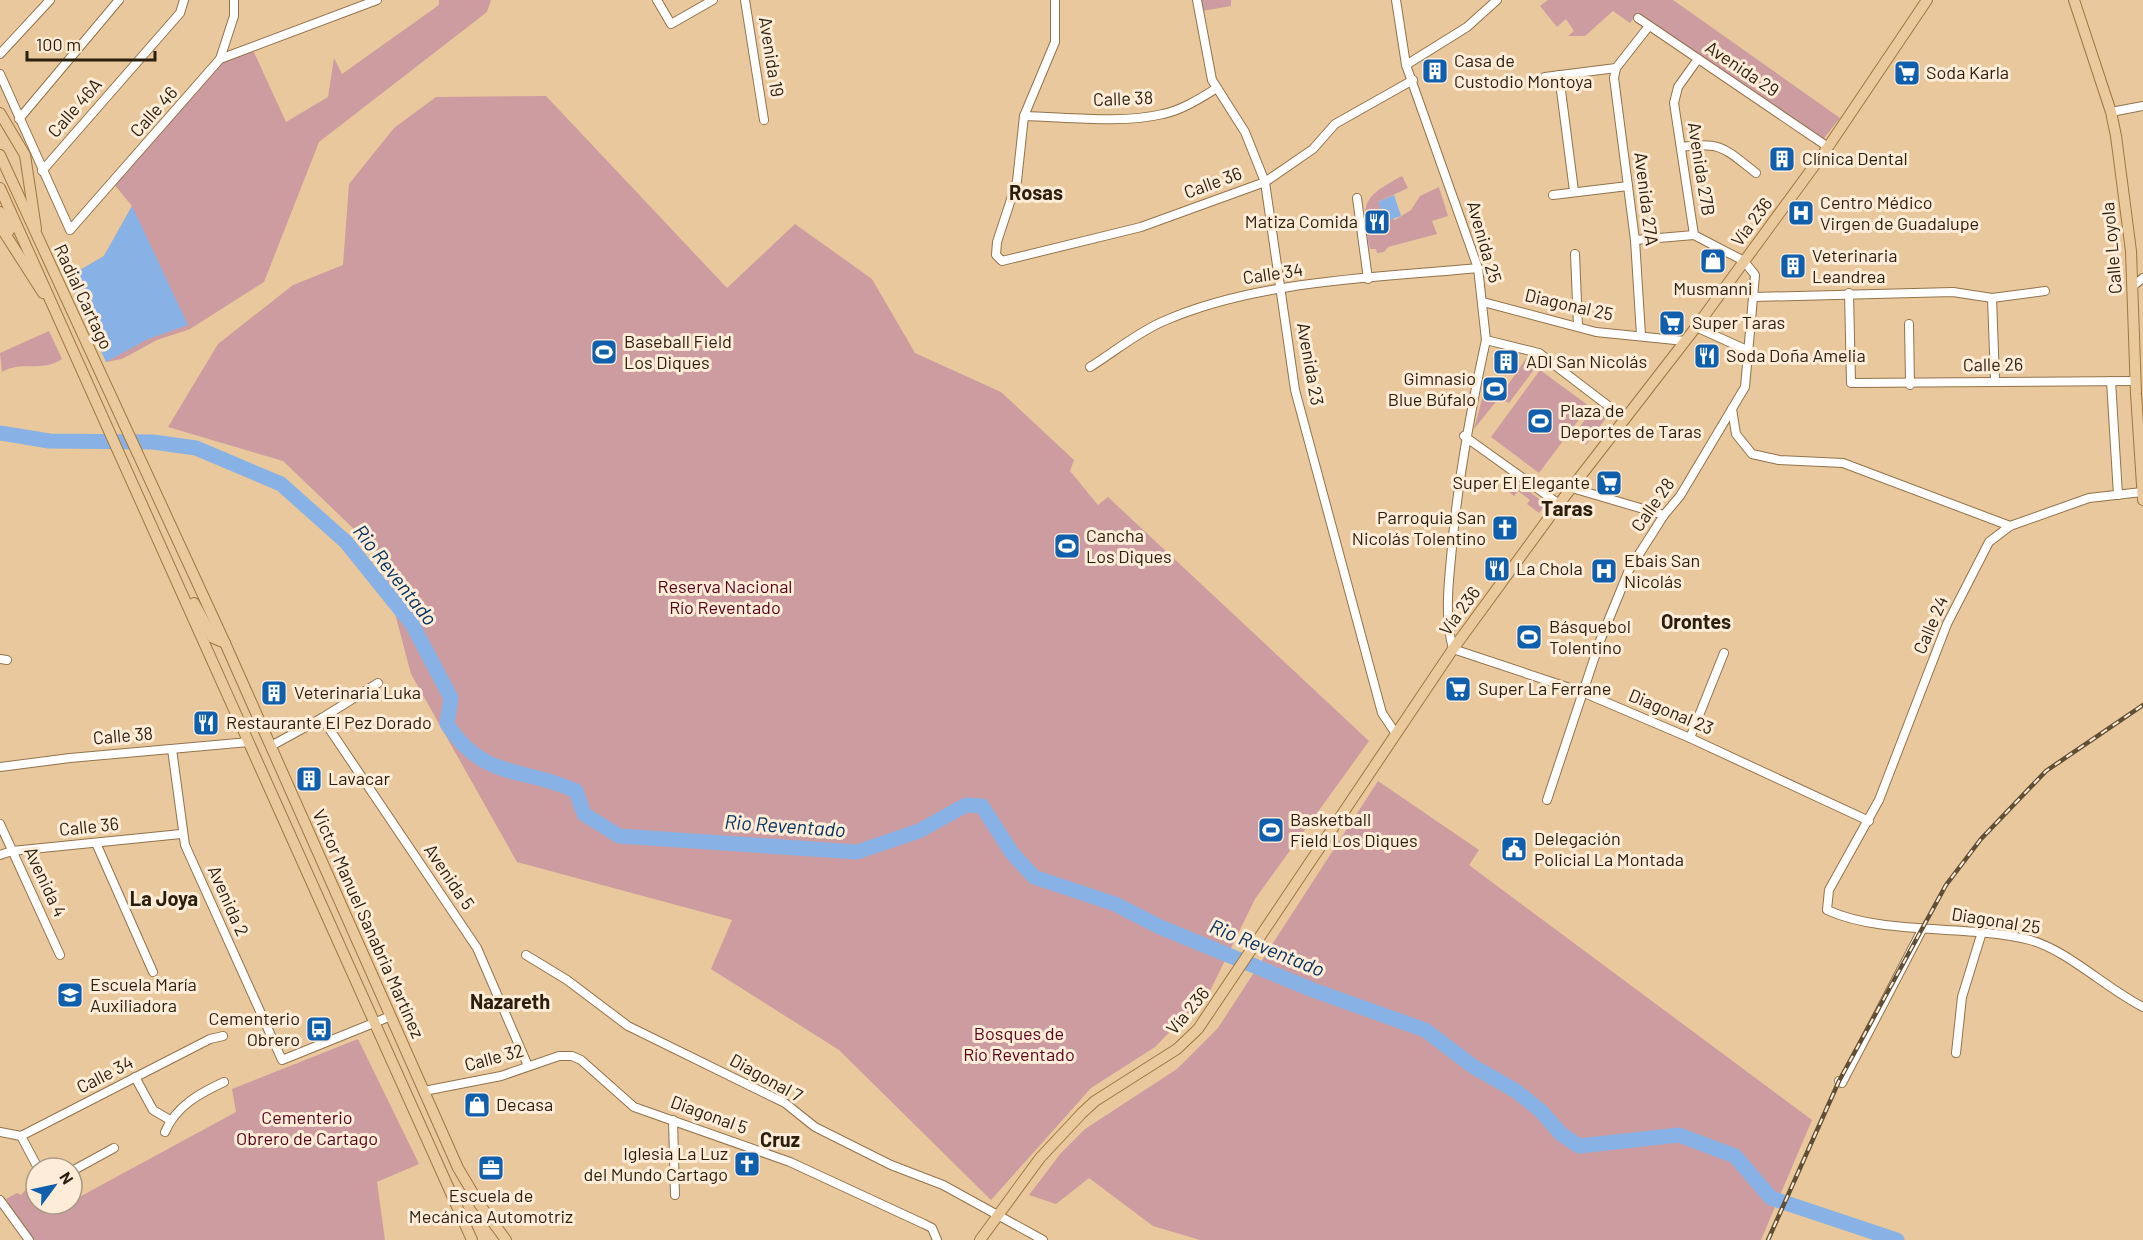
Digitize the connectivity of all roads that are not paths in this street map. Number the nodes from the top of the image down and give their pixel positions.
1 (50, 0) edge
2 (119, 0) edge
3 (184, 0) edge
4 (234, 0) edge
5 (377, 0) edge
6 (657, 0) edge
7 (713, 0) edge
8 (744, 0) edge
9 (1055, 0) edge
10 (1197, 0) edge
11 (1396, 0) edge
12 (1497, 0) edge
13 (1927, 0) edge
14 (2074, 0) edge
15 (1638, 18) dead end
16 (1649, 26) junction
17 (0, 54) edge
18 (220, 59) junction
19 (1698, 59) junction
20 (1406, 65) junction
21 (1616, 68) junction
22 (0, 75) edge
23 (1559, 75) junction
24 (1545, 78) dead end
25 (1413, 80) junction
26 (1217, 88) junction
27 (2143, 106) edge
28 (2111, 112) junction
29 (0, 113) edge
30 (1024, 116) junction
31 (19, 118) junction
32 (764, 120) dead end
33 (1681, 147) junction
34 (1828, 147) junction
35 (0, 155) edge
36 (42, 171) junction
37 (1756, 173) dead end
38 (1265, 182) junction
39 (1628, 186) junction
40 (0, 188) edge
41 (1574, 191) junction
42 (1553, 195) dead end
43 (1357, 198) dead end
44 (0, 212) edge
45 (0, 226) edge
46 (37, 235) junction
47 (1694, 235) junction
48 (1635, 240) junction
49 (1575, 254) dead end
50 (1744, 261) junction
51 (1478, 267) junction
52 (29, 273) junction
53 (2143, 278) edge
54 (1368, 279) junction
55 (2133, 286) junction
56 (1281, 288) junction
57 (2045, 291) dead end
58 (1849, 293) junction
59 (1754, 297) junction
60 (1992, 298) junction
61 (1483, 302) junction
62 (58, 315) junction
63 (1910, 324) dead end
64 (1578, 326) junction
65 (1696, 327) junction
66 (1641, 335) junction
67 (1486, 340) junction
68 (1685, 341) junction
69 (1749, 351) junction
70 (1090, 367) dead end
71 (1995, 380) junction
72 (2111, 381) junction
73 (2135, 381) junction
74 (1910, 385) junction
75 (1732, 409) junction
76 (1624, 418) junction
77 (1464, 436) junction
78 (136, 452) joint
79 (121, 458) joint
80 (1572, 488) junction
81 (2142, 492) edge
82 (2118, 495) junction
83 (2143, 500) edge
84 (1558, 504) junction
85 (1665, 515) junction
86 (2010, 526) junction
87 (182, 594) junction
88 (225, 644) junction
89 (1453, 649) junction
90 (1724, 652) dead end
91 (378, 683) dead end
92 (1582, 692) junction
93 (322, 718) junction
94 (1396, 734) junction
95 (1690, 738) junction
96 (249, 742) junction
97 (271, 747) junction
98 (172, 749) junction
99 (0, 767) edge
100 (1547, 800) dead end
101 (1869, 821) junction
102 (0, 824) edge
103 (181, 834) junction
104 (96, 843) junction
105 (12, 851) junction
106 (0, 855) edge
107 (1827, 910) joint
108 (1923, 928) junction
109 (1982, 932) junction
110 (60, 955) dead end
111 (526, 956) dead end
112 (153, 972) dead end
113 (385, 1001) junction
114 (2143, 1007) edge
115 (368, 1008) junction
116 (391, 1016) junction
117 (375, 1023) junction
118 (223, 1036) dead end
119 (1956, 1053) dead end
120 (572, 1056) joint
121 (528, 1066) junction
122 (135, 1077) junction
123 (1839, 1081) dead end
124 (224, 1082) dead end
125 (424, 1091) junction
126 (170, 1120) junction
127 (673, 1120) junction
128 (0, 1132) edge
129 (165, 1132) dead end
130 (21, 1136) junction
131 (114, 1148) dead end
132 (32, 1156) edge
133 (84, 1164) edge
134 (675, 1194) dead end
135 (0, 1200) edge
136 (999, 1215) junction
137 (29, 1240) edge
138 (472, 1240) edge
139 (506, 1240) edge
140 (937, 1240) edge
141 (980, 1240) edge
142 (1043, 1240) edge

1 - 17 street
2 - 31 street
3 - 36 street, Calle 46A
4 - 18 street
5 - 18 street, Calle 46
6 - 7 street
8 - 32 street, Avenida 19
9 - 30 street
10 - 26 street, Avenida 23
11 - 20 street, Avenida 25
12 - 20 street
13 - 34 main road, Vía 236
14 - 28 main road, Calle Loyola
15 - 16 street, Avenida 29
16 - 19 street, Avenida 29
16 - 21 street
18 - 36 street, Calle 46
19 - 33 street, Avenida 27B
19 - 34 street, Avenida 29
20 - 25 street, Avenida 25
21 - 23 street
21 - 39 street, Avenida 27A
22 - 31 street
23 - 24 street
23 - 41 street
25 - 38 street, Calle 36
25 - 51 street, Avenida 25
26 - 30 street, Calle 38
26 - 38 street, Avenida 23
27 - 28 street
28 - 55 main road, Calle Loyola
29 - 46 main road
30 - 38 street, Calle 36
31 - 36 street
33 - 37 street
33 - 47 street, Avenida 27B
34 - 50 main road, Vía 236
35 - 46 main road, Radial Cartago
38 - 56 street, Avenida 23
39 - 41 street
39 - 48 street, Avenida 27A
40 - 62 main road, Radial Cartago
41 - 42 street
43 - 54 street
44 - 52 main road
45 - 52 main road
46 - 78 main road, Radial Cartago
47 - 48 street
47 - 50 street, Avenida 27B
48 - 66 street, Avenida 27A
49 - 64 street
50 - 59 street, Calle 28
50 - 65 main road, Vía 236
51 - 54 street, Calle 34
51 - 61 street, Avenida 25
52 - 62 main road
53 - 55 street
54 - 56 street, Calle 34
55 - 73 main road, Calle Loyola
56 - 70 street, Calle 34
56 - 94 street, Avenida 23
57 - 60 street
58 - 59 street
58 - 60 street
58 - 74 street, Calle 26
59 - 69 street, Calle 28
60 - 71 street
61 - 64 street, Diagonal 25
61 - 67 street, Avenida 25
62 - 79 main road, Radial Cartago
63 - 74 street
64 - 66 street, Diagonal 25
65 - 68 main road, Vía 236
65 - 69 street
66 - 68 street, Diagonal 25
67 - 76 street
67 - 77 street, Avenida 25
68 - 76 main road, Vía 236
69 - 75 street, Calle 28
71 - 72 street, Calle 26
71 - 74 street, Calle 26
72 - 73 street, Calle 26
72 - 82 street
73 - 81 main road, Calle Loyola
75 - 85 street, Calle 28
75 - 86 street
76 - 80 main road, Vía 236
77 - 84 street
77 - 89 street, Avenida 25
78 - 88 main road, Victor Manuel Sanabria Martínez
79 - 87 main road, Victor Manuel Sanabria Martínez
80 - 84 main road, Vía 236
80 - 85 street
81 - 82 street, Calle 24
81 - 83 main road, Calle Loyola
82 - 86 street, Calle 24
84 - 89 main road, Vía 236
85 - 92 street, Calle 28
86 - 101 street, Calle 24
87 - 88 main road
87 - 96 main road, Victor Manuel Sanabria Martínez
88 - 97 main road, Victor Manuel Sanabria Martínez
89 - 92 street, Diagonal 23
89 - 94 main road, Vía 236
90 - 95 street
91 - 93 street
92 - 95 street, Diagonal 23
92 - 100 street, Calle 28
93 - 97 street
93 - 121 street, Avenida 5
94 - 136 main road, Vía 236
95 - 101 street, Diagonal 23
96 - 98 street, Calle 38
96 - 115 main road, Victor Manuel Sanabria Martínez
97 - 113 main road, Victor Manuel Sanabria Martínez
98 - 99 street, Calle 38
98 - 103 street, Avenida 2
101 - 107 street, Calle 24
102 - 105 street, Avenida 4
103 - 104 street, Calle 36
103 - 117 street, Avenida 2
104 - 105 street, Calle 36
104 - 112 street
105 - 106 street, Calle 36
105 - 110 street, Avenida 4
107 - 108 street, Diagonal 25
108 - 109 street, Diagonal 25
108 - 123 street
109 - 114 street, Diagonal 25
109 - 119 street
111 - 136 street, Diagonal 7
113 - 115 main road
113 - 116 main road, Victor Manuel Sanabria Martínez
115 - 117 main road, Victor Manuel Sanabria Martínez
116 - 117 street
116 - 125 main road, Victor Manuel Sanabria Martínez
117 - 138 main road, Victor Manuel Sanabria Martínez
118 - 122 street, Calle 34
120 - 121 street, Calle 32
120 - 127 street, Diagonal 5
121 - 125 street, Calle 32
122 - 126 street
122 - 130 street, Calle 34
124 - 126 street
125 - 139 main road, Victor Manuel Sanabria Martínez
126 - 129 street
127 - 134 street
127 - 140 street, Diagonal 5
128 - 130 street
130 - 132 street
131 - 133 street
135 - 137 street
136 - 141 main road, Vía 236
136 - 142 street, Diagonal 7

